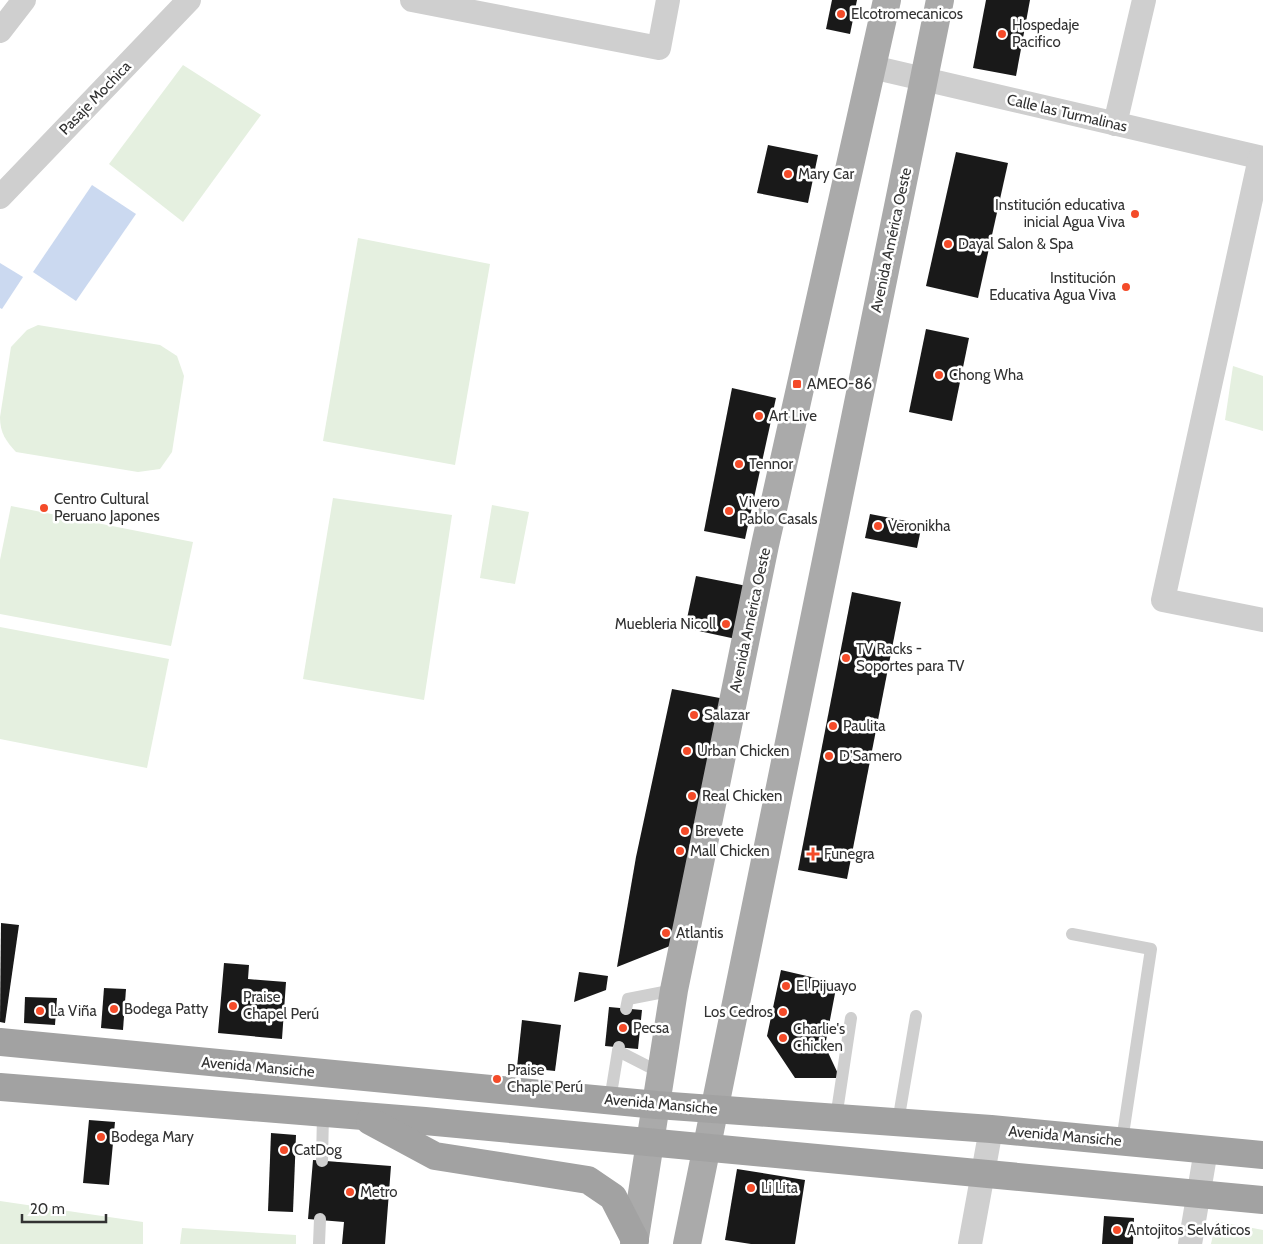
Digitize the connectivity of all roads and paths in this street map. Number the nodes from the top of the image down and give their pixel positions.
1 (24, 0) edge
2 (189, 0) edge
3 (412, 0) edge
4 (668, 0) edge
5 (887, 0) edge
6 (940, 0) edge
7 (1144, 0) edge
8 (0, 31) edge
9 (872, 67) junction
10 (924, 80) junction
11 (1114, 124) junction
12 (1261, 158) edge
13 (0, 197) edge
14 (1263, 620) edge
15 (1072, 934) dead end
16 (674, 990) junction
17 (626, 1009) dead end
18 (916, 1016) dead end
19 (851, 1018) dead end
20 (0, 1042) edge
21 (173, 1059) junction
22 (297, 1070) junction
23 (661, 1073) junction
24 (427, 1083) junction
25 (0, 1087) edge
26 (610, 1100) junction
27 (169, 1101) junction
28 (656, 1105) junction
29 (714, 1109) junction
30 (294, 1111) junction
31 (323, 1114) junction
32 (360, 1116) junction
33 (836, 1118) junction
34 (425, 1121) junction
35 (898, 1122) junction
36 (991, 1129) junction
37 (1122, 1141) junction
38 (650, 1142) junction
39 (706, 1146) junction
40 (1206, 1150) junction
41 (1263, 1155) edge
42 (322, 1161) dead end
43 (983, 1173) junction
44 (1199, 1194) junction
45 (1263, 1200) edge
46 (320, 1220) dead end
47 (635, 1242) edge
48 (319, 1244) edge
49 (687, 1244) edge
50 (970, 1244) edge
51 (1190, 1244) edge

1 - 8 street
2 - 13 street, Pasaje Mochica
3 - 4 street
5 - 9 main road, Avenida América Oeste
6 - 10 main road, Avenida América Oeste
7 - 11 street
9 - 10 street, Calle las Turmalinas
9 - 16 main road, Avenida América Oeste
10 - 11 street, Calle las Turmalinas
10 - 29 main road, Avenida América Oeste
11 - 12 street, Calle las Turmalinas
12 - 14 street
15 - 37 lane
16 - 17 lane
16 - 23 main road, Avenida América Oeste
18 - 35 lane
19 - 33 lane
20 - 21 highway, Avenida Mansiche
21 - 22 highway, Avenida Mansiche
21 - 27 highway
22 - 24 highway, Avenida Mansiche
22 - 30 highway
23 - 26 lane
23 - 28 main road, Avenida América Oeste
24 - 26 highway, Avenida Mansiche
24 - 34 highway
25 - 27 highway
26 - 28 highway, Avenida Mansiche
27 - 30 highway
28 - 29 highway, Avenida Mansiche
28 - 38 main road, Avenida América Oeste
29 - 33 highway, Avenida Mansiche
29 - 39 main road, Avenida América Oeste
30 - 31 highway
31 - 32 highway
31 - 42 lane
32 - 34 highway
32 - 47 highway
33 - 35 highway, Avenida Mansiche
34 - 38 highway
35 - 36 highway, Avenida Mansiche
36 - 37 highway, Avenida Mansiche
36 - 43 street
37 - 40 highway, Avenida Mansiche
38 - 39 highway
38 - 47 main road, Avenida América Oeste
39 - 43 highway
39 - 49 main road, Avenida América Oeste
40 - 41 highway, Avenida Mansiche
40 - 44 street
43 - 44 highway
43 - 50 street
44 - 45 highway
44 - 51 street
46 - 48 lane

